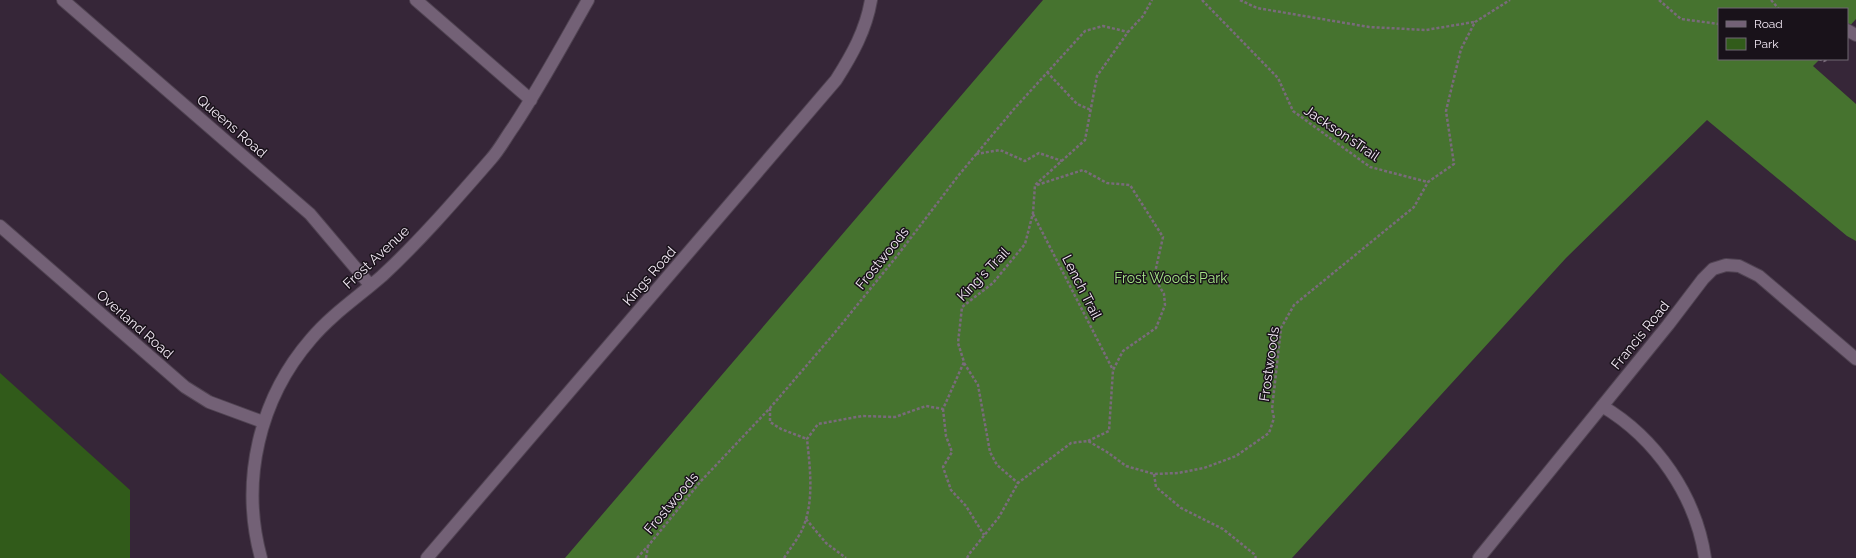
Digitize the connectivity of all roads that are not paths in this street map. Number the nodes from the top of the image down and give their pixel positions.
1 (63, 0) edge
2 (416, 0) edge
3 (588, 0) edge
4 (871, 0) edge
5 (531, 100) junction
6 (0, 226) edge
7 (370, 285) junction
8 (1856, 359) edge
9 (1602, 406) junction
10 (263, 422) junction
11 (261, 558) edge
12 (427, 558) edge
13 (1479, 558) edge
14 (1705, 558) edge

1 - 7 street, Queens Road
2 - 5 street
3 - 5 street, Frost Avenue
4 - 12 street, Kings Road
5 - 7 street, Frost Avenue
6 - 10 street, Overland Road
7 - 10 street, Frost Avenue
8 - 9 street, Francis Road
9 - 13 street, Francis Road
9 - 14 street
10 - 11 street, Frost Avenue

